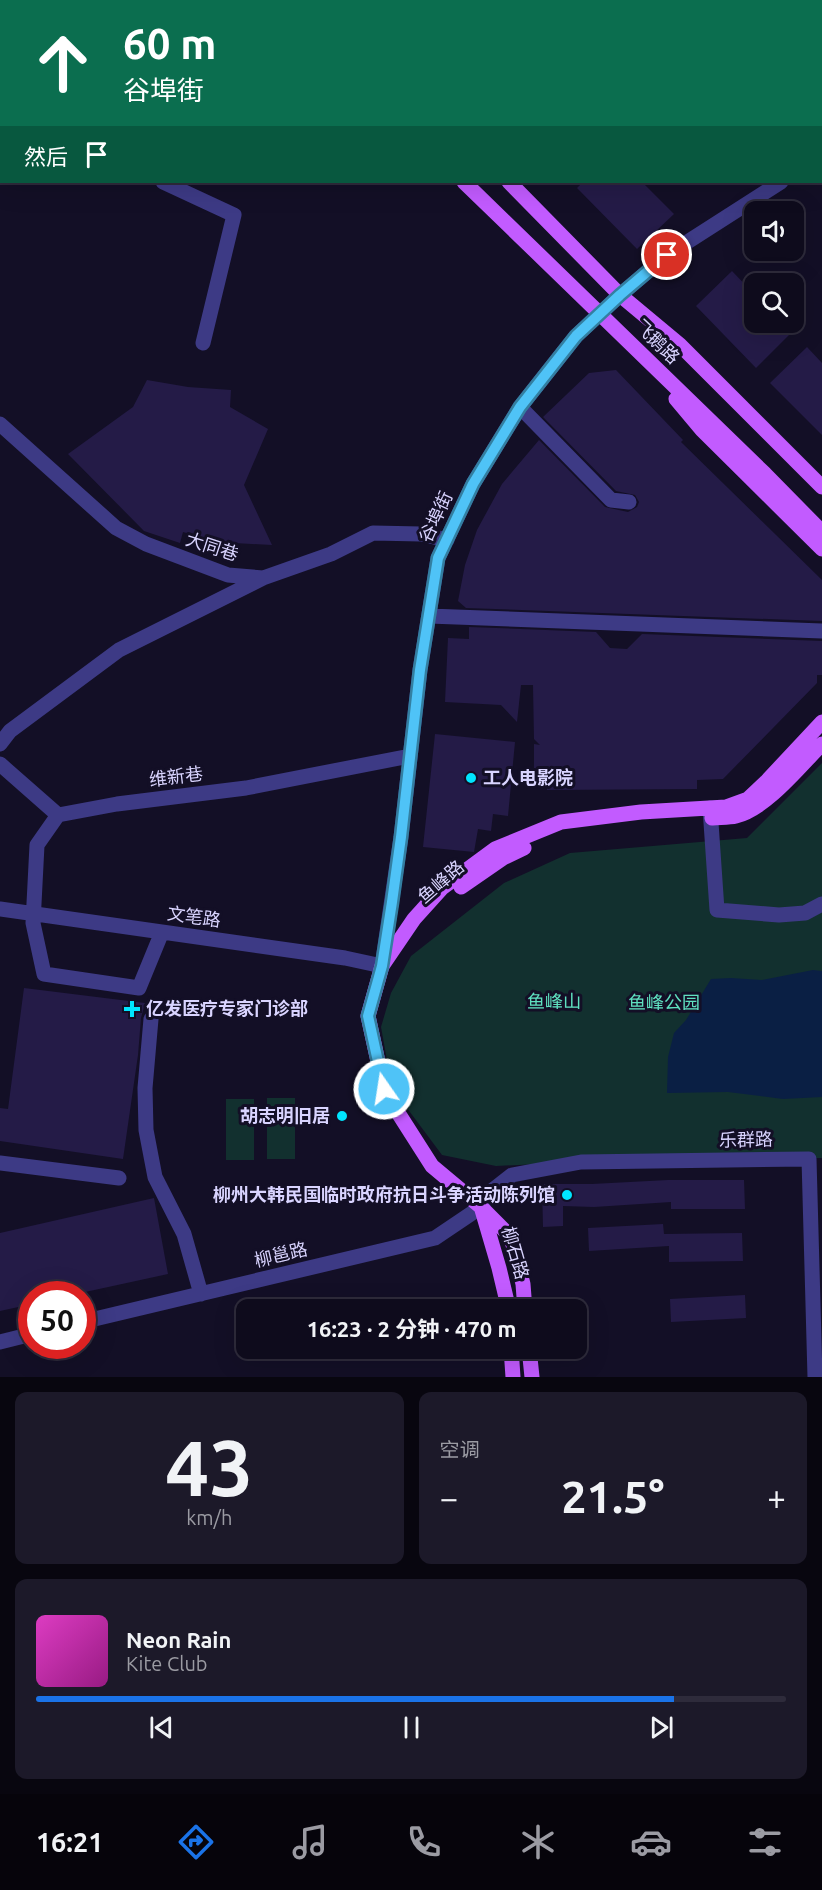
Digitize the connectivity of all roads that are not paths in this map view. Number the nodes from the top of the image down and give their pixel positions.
1 (165, 183) edge
2 (465, 183) edge
3 (510, 183) edge
4 (779, 183) edge
5 (620, 295) junction
6 (600, 314) junction
7 (203, 343) dead end
8 (520, 407) junction
9 (0, 424) edge
10 (822, 487) edge
11 (628, 502) dead end
12 (822, 532) edge
13 (447, 540) junction
14 (822, 549) edge
15 (263, 578) junction
16 (429, 616) junction
17 (822, 631) edge
18 (822, 722) edge
19 (0, 744) edge
20 (822, 744) edge
21 (410, 756) junction
22 (0, 764) edge
23 (710, 813) junction
24 (58, 815) junction
25 (822, 904) edge
26 (0, 909) edge
27 (34, 918) junction
28 (162, 932) junction
29 (382, 966) junction
30 (151, 1019) dead end
31 (816, 1159) edge
32 (0, 1163) edge
33 (119, 1178) dead end
34 (481, 1207) junction
35 (201, 1294) junction
36 (506, 1299) edge
37 (524, 1299) edge
38 (96, 1319) edge
39 (18, 1338) edge
40 (0, 1342) edge
41 (512, 1359) edge
42 (531, 1359) edge
43 (513, 1377) edge
44 (532, 1377) edge
45 (815, 1377) edge

1 - 7 street
2 - 6 main road, 飞鹅路
3 - 5 main road, 飞鹅路
4 - 5 street, 谷埠街
5 - 6 street, 谷埠街
5 - 10 main road, 飞鹅路
6 - 8 street, 谷埠街
6 - 12 main road, 飞鹅路
6 - 14 main road
8 - 11 street
8 - 13 street, 谷埠街
9 - 15 street, 大同巷
13 - 15 street, 大同巷
13 - 16 street, 谷埠街
15 - 19 street
16 - 17 street
16 - 21 street, 谷埠街
18 - 23 main road, 鱼峰路
20 - 23 main road, 鱼峰路
21 - 24 street, 维新巷
21 - 29 street, 谷埠街
22 - 24 street
23 - 25 street
23 - 29 main road, 鱼峰路
24 - 27 street
26 - 27 street, 文笔路
27 - 28 street, 文笔路
27 - 28 street
28 - 29 street, 文笔路
29 - 34 main road, 柳石路
30 - 35 street
31 - 34 street, 乐群路
31 - 45 street, 乐群路
32 - 33 street
34 - 35 street, 柳邕路
34 - 36 main road, 柳石路
34 - 37 main road, 柳石路
35 - 38 street, 柳邕路
39 - 40 street
41 - 43 main road
42 - 44 main road

